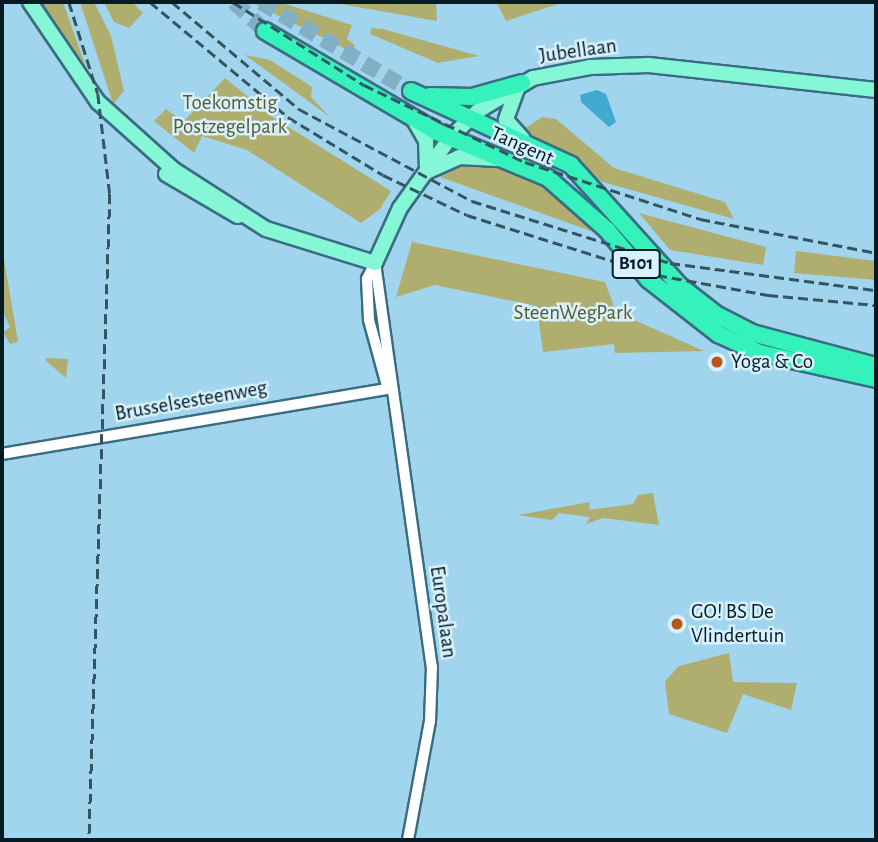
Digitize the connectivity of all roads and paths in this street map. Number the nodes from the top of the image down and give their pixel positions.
1 (20, 2) edge
2 (30, 2) edge
3 (265, 31) tunnel mouth
4 (524, 82) junction
5 (876, 90) edge
6 (414, 120) junction
7 (468, 120) junction
8 (450, 138) junction
9 (530, 143) junction
10 (498, 159) junction
11 (426, 169) junction
12 (246, 219) junction
13 (375, 263) junction
14 (792, 344) junction
15 (876, 358) edge
16 (876, 366) edge
17 (876, 379) edge
18 (388, 389) junction
19 (2, 454) edge
20 (408, 840) edge

1 - 12 main road
2 - 12 main road
3 - 6 highway, Tangent / B101
4 - 5 main road, Jubellaan
4 - 7 main road, Jubellaan
4 - 7 highway, Tangent / B101
4 - 9 main road
6 - 8 highway, Tangent / B101
6 - 11 main road
7 - 8 main road, Jubellaan
7 - 9 highway, Tangent / B101
8 - 10 highway, Tangent / B101
8 - 11 main road, Jubellaan
9 - 14 highway, Tangent / B101
10 - 11 main road
10 - 17 highway, Tangent / B101
11 - 13 main road, Jubellaan
12 - 13 main road
13 - 18 street, Europalaan
14 - 15 main road, B101
14 - 16 highway, B101
18 - 19 street, Brusselsesteenweg
18 - 20 street, Europalaan

